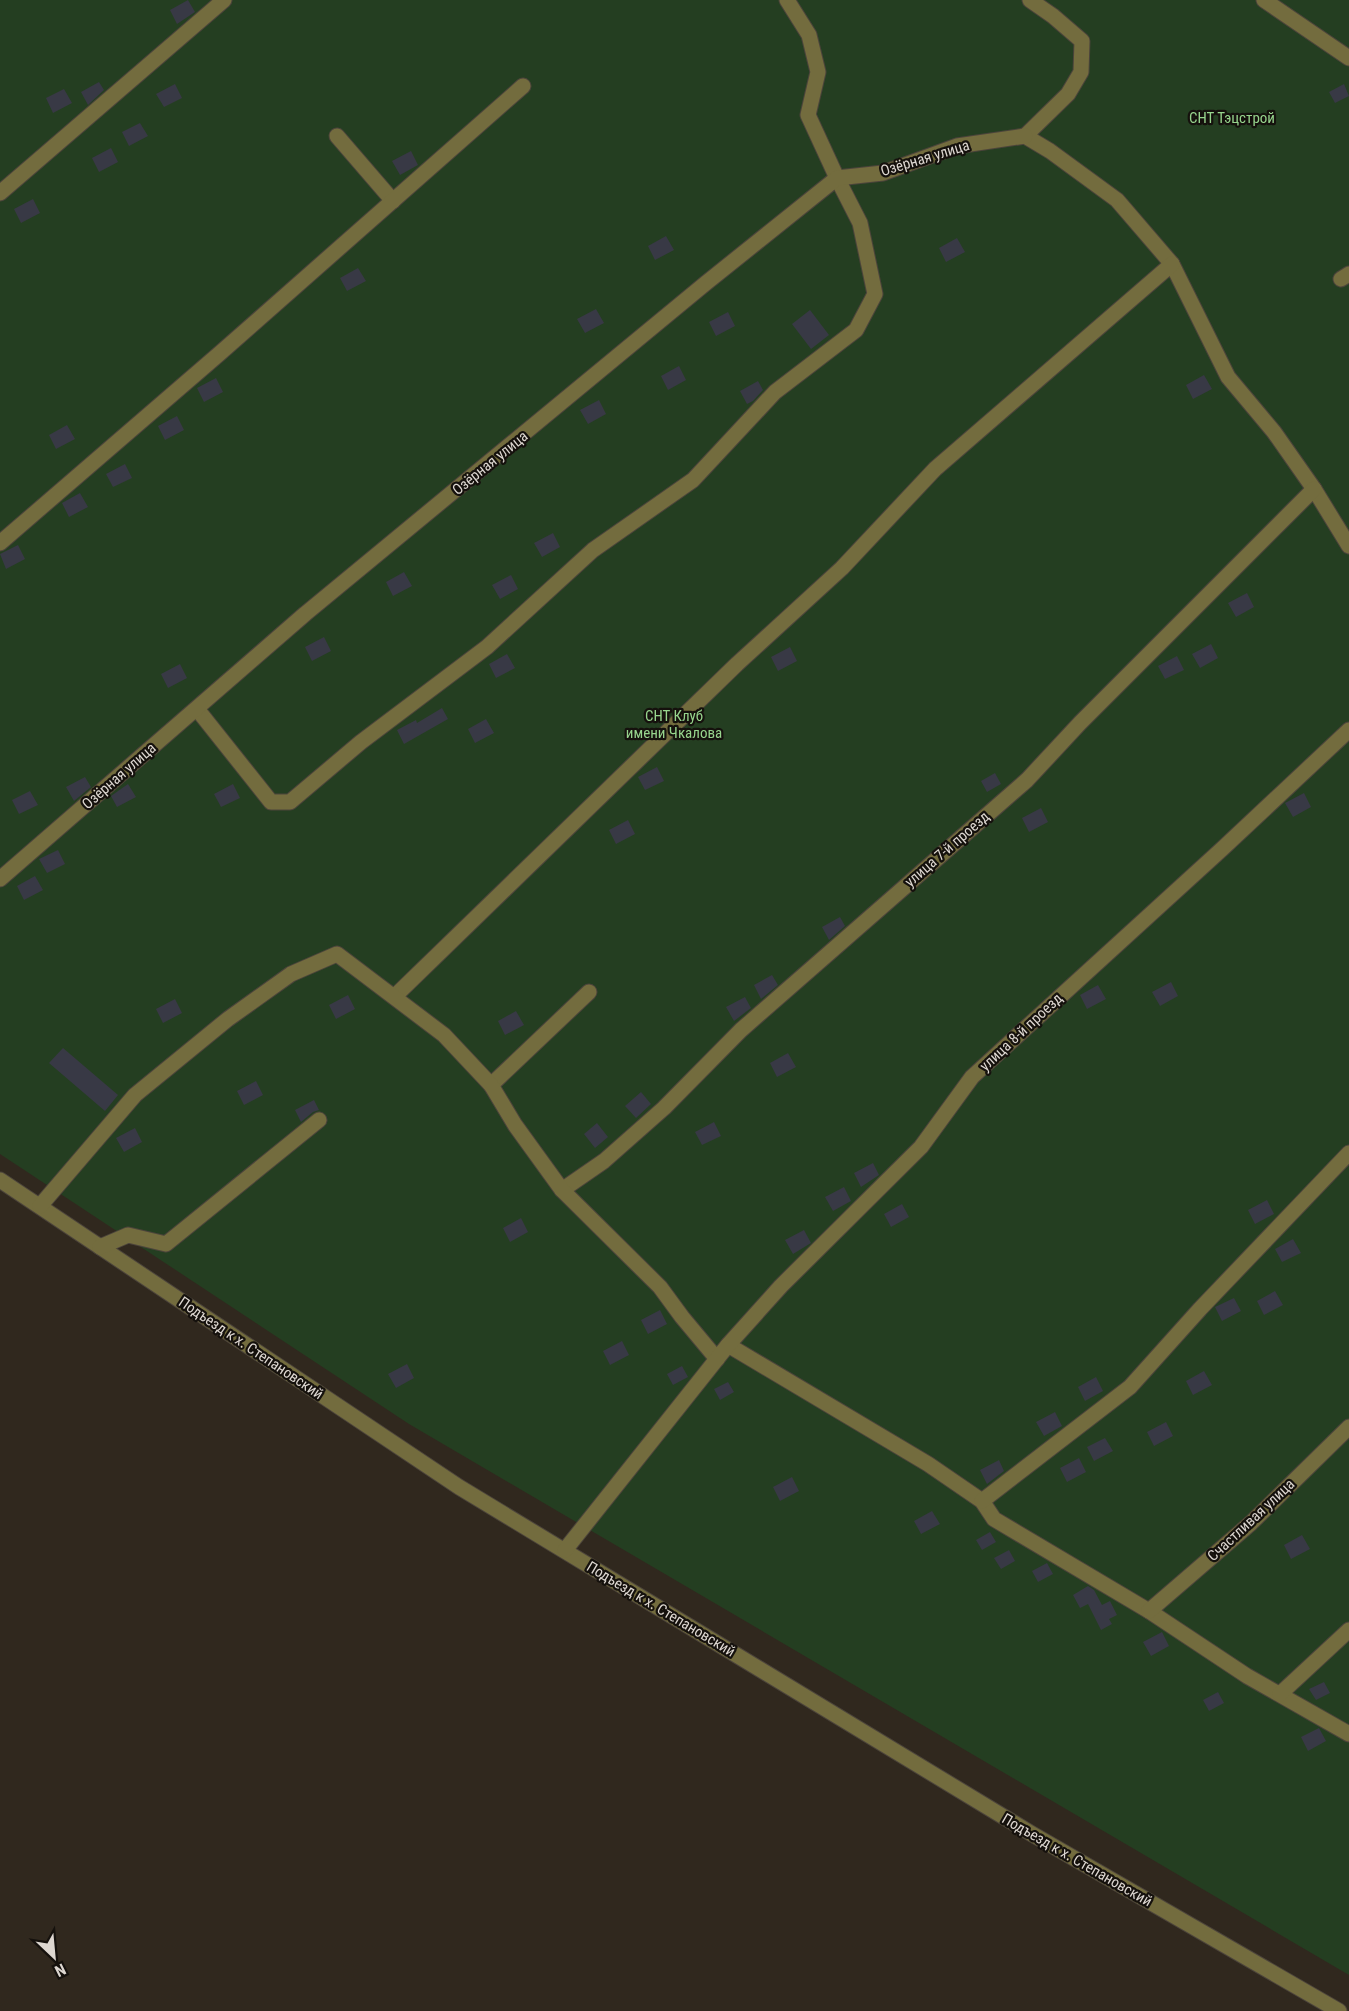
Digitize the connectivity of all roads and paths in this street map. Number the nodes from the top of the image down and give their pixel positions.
1 (224, 0) edge
2 (787, 0) edge
3 (1030, 0) edge
4 (1264, 0) edge
5 (1349, 58) edge
6 (523, 86) dead end
7 (337, 136) dead end
8 (1025, 136) junction
9 (837, 178) junction
10 (0, 193) edge
11 (393, 201) junction
12 (1172, 264) junction
13 (1314, 489) junction
14 (0, 543) edge
15 (1349, 546) edge
16 (197, 709) junction
17 (1349, 730) edge
18 (0, 879) edge
19 (589, 992) dead end
20 (395, 996) junction
21 (491, 1085) junction
22 (319, 1120) dead end
23 (1349, 1153) edge
24 (0, 1180) edge
25 (562, 1190) junction
26 (40, 1206) junction
27 (100, 1247) junction
28 (728, 1345) junction
29 (717, 1359) junction
30 (1349, 1427) edge
31 (982, 1501) junction
32 (565, 1550) junction
33 (1149, 1611) junction
34 (1349, 1630) edge
35 (1280, 1694) junction
36 (1349, 1734) edge
37 (1339, 2011) edge

1 - 10 street
2 - 9 street
3 - 8 street
4 - 5 street
6 - 11 street
7 - 11 street
8 - 9 street, Озёрная улица
8 - 12 street
9 - 16 street, Озёрная улица
9 - 16 street
11 - 14 street
12 - 13 street
12 - 20 street
13 - 15 street
13 - 25 street, улица 7-й проезд
16 - 18 street, Озёрная улица
17 - 28 street, улица 8-й проезд
19 - 21 street
20 - 21 street
20 - 26 street
21 - 25 street
22 - 27 street
23 - 31 street
24 - 26 street, Подъезд к х. Степановский
25 - 29 street
26 - 27 street, Подъезд к х. Степановский
27 - 32 street, Подъезд к х. Степановский
28 - 29 street, улица 8-й проезд
28 - 31 street
29 - 32 street, улица 8-й проезд
30 - 33 street, Счастливая улица
31 - 33 street
32 - 37 street, Подъезд к х. Степановский
33 - 35 street
34 - 35 street
35 - 36 street

